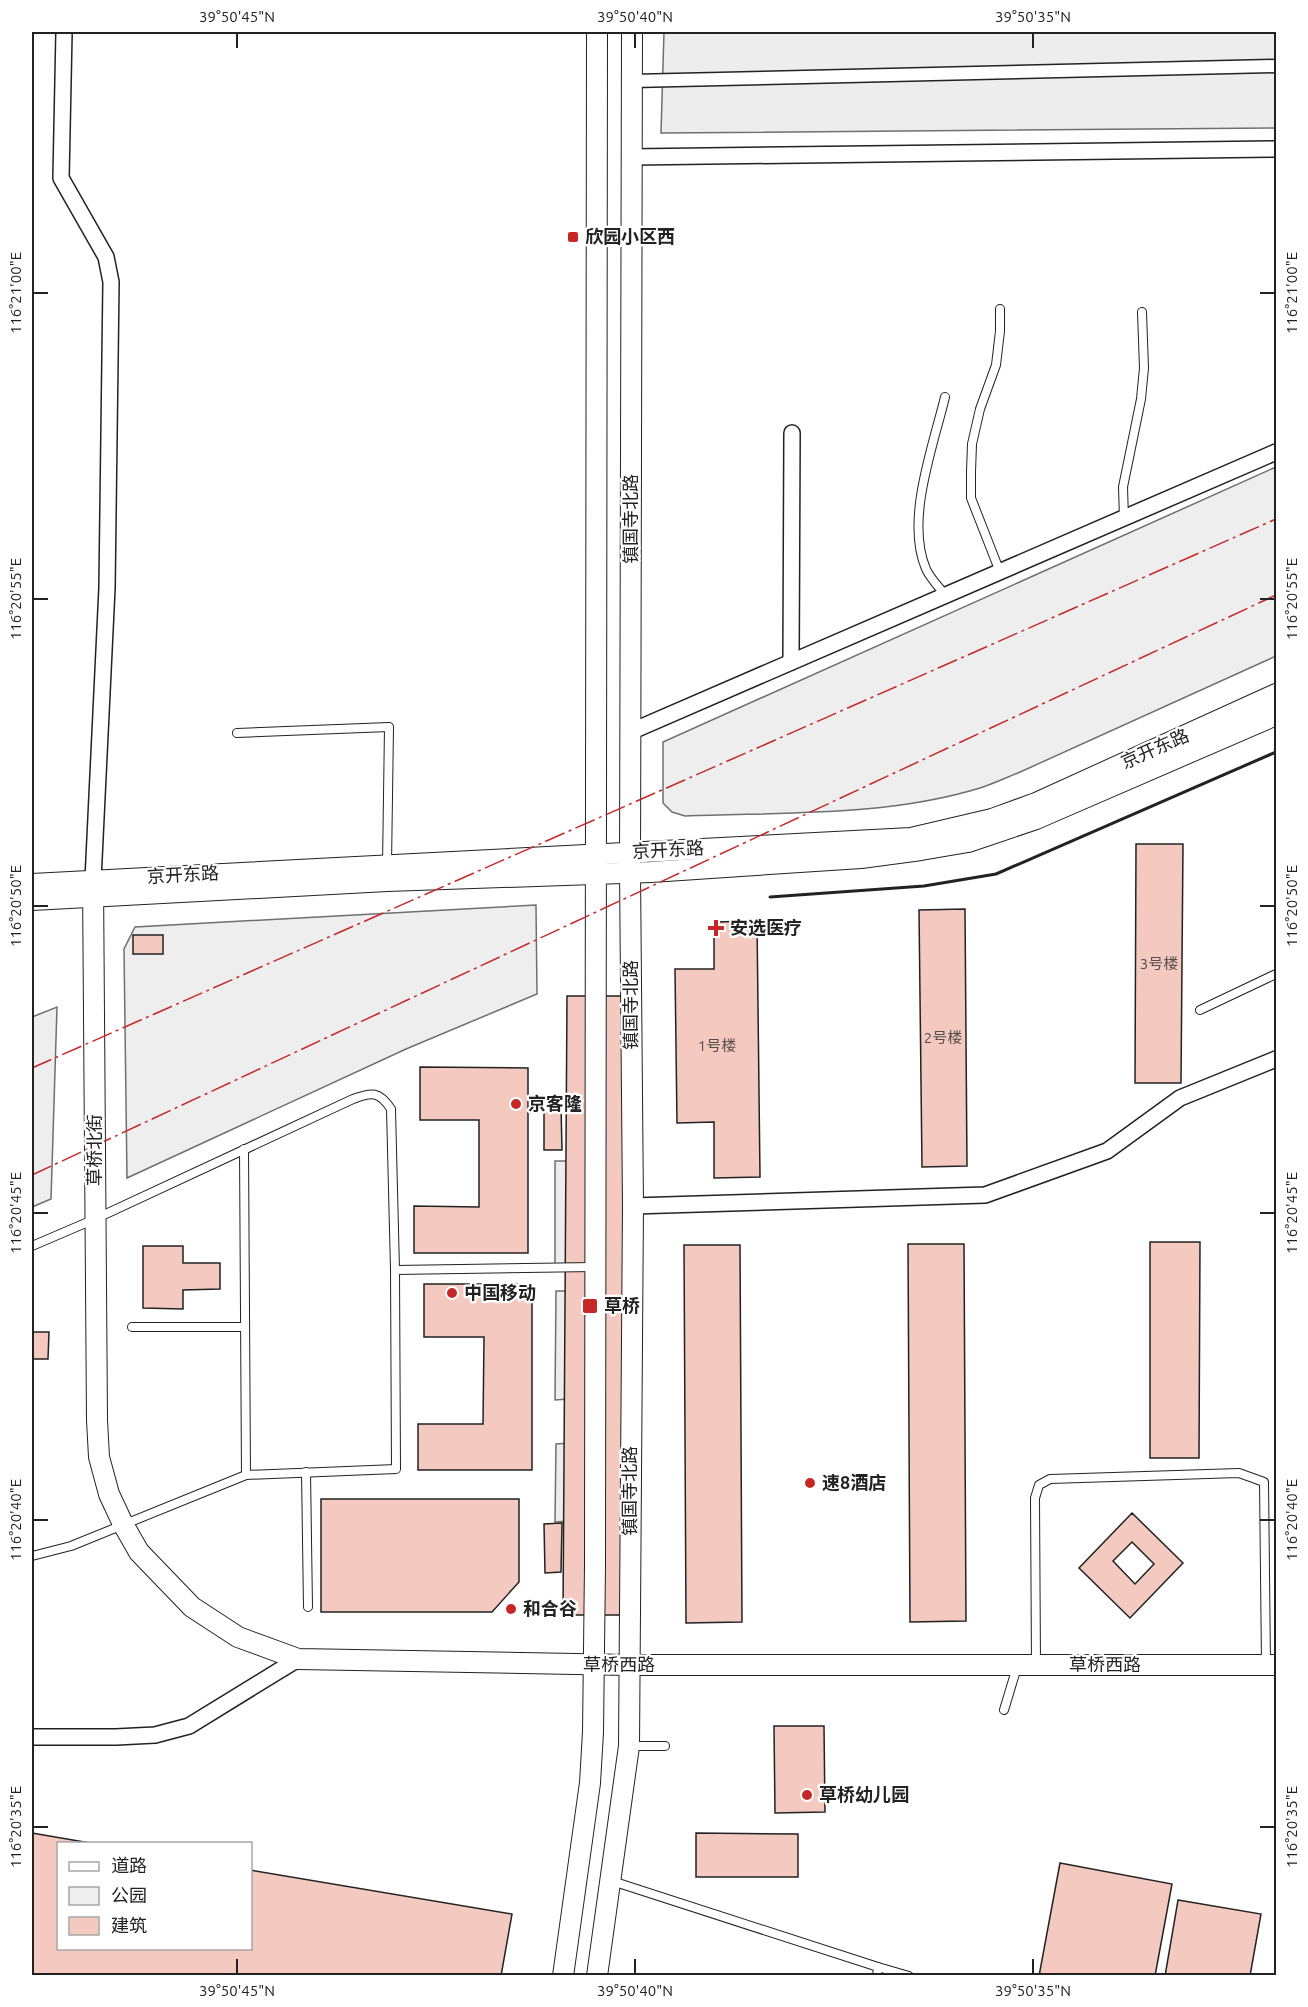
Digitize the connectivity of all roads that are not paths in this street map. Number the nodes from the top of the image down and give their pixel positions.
1 (64, 32) edge
2 (597, 32) edge
3 (633, 32) edge
4 (1276, 66) edge
5 (632, 81) junction
6 (1276, 149) edge
7 (631, 157) junction
8 (1000, 309) dead end
9 (1142, 312) dead end
10 (945, 398) dead end
11 (792, 433) dead end
12 (1276, 452) edge
13 (1124, 518) junction
14 (1000, 572) junction
15 (945, 595) junction
16 (791, 662) junction
17 (1276, 694) edge
18 (1276, 715) edge
19 (630, 732) junction
20 (237, 733) dead end
21 (630, 852) junction
22 (596, 863) junction
23 (630, 872) junction
24 (387, 873) junction
25 (32, 884) edge
26 (93, 889) junction
27 (32, 900) edge
28 (1276, 974) edge
29 (1200, 1010) dead end
30 (1276, 1059) edge
31 (244, 1149) junction
32 (633, 1206) junction
33 (95, 1219) junction
34 (32, 1246) edge
35 (596, 1267) junction
36 (395, 1270) junction
37 (132, 1327) dead end
38 (245, 1327) junction
39 (97, 1420) joint
40 (306, 1472) junction
41 (246, 1475) junction
42 (123, 1524) junction
43 (32, 1556) edge
44 (308, 1607) dead end
45 (298, 1659) junction
46 (593, 1665) junction
47 (629, 1665) junction
48 (1027, 1665) junction
49 (1271, 1665) edge
50 (1004, 1710) dead end
51 (32, 1737) edge
52 (628, 1746) junction
53 (665, 1746) dead end
54 (610, 1880) junction
55 (877, 1971) edge
56 (563, 1976) edge
57 (597, 1976) edge
58 (909, 1976) edge

1 - 26 street
2 - 22 street, 镇国寺北路
3 - 5 street, 镇国寺北路
4 - 5 street
5 - 7 street, 镇国寺北路
6 - 7 street
7 - 19 street, 镇国寺北路
8 - 14 lane
9 - 13 lane
10 - 15 lane
11 - 16 street
12 - 13 street
13 - 14 street
14 - 15 street
15 - 16 street
16 - 19 street
17 - 21 street, 京开东路
18 - 23 street, 京开东路
19 - 21 street, 镇国寺北路
20 - 24 lane
21 - 22 street, 京开东路
21 - 23 street, 镇国寺北路
22 - 23 street, 京开东路
22 - 24 street, 京开东路
22 - 35 street, 镇国寺北路
23 - 32 street, 镇国寺北路
24 - 26 street, 京开东路
25 - 26 street, 京开东路
26 - 27 street, 京开东路
26 - 33 street, 草桥北街
28 - 29 lane
30 - 32 street
31 - 33 lane
31 - 36 lane
31 - 38 lane
32 - 47 street, 镇国寺北路
33 - 34 lane
33 - 39 street, 草桥北街
35 - 36 lane
35 - 46 street, 镇国寺北路
36 - 40 lane
37 - 38 lane
38 - 41 lane
39 - 42 street, 草桥西路
40 - 41 lane
40 - 44 lane
41 - 42 lane
42 - 43 lane
42 - 45 street, 草桥西路
45 - 46 street, 草桥西路
45 - 51 street
46 - 47 street, 草桥西路
46 - 56 street, 镇国寺北路
47 - 48 street, 草桥西路
47 - 52 street, 镇国寺北路
48 - 49 street, 草桥西路
48 - 49 lane
48 - 50 lane
52 - 53 lane
52 - 54 street, 镇国寺北路
54 - 55 lane
54 - 57 street, 镇国寺北路
55 - 58 lane

